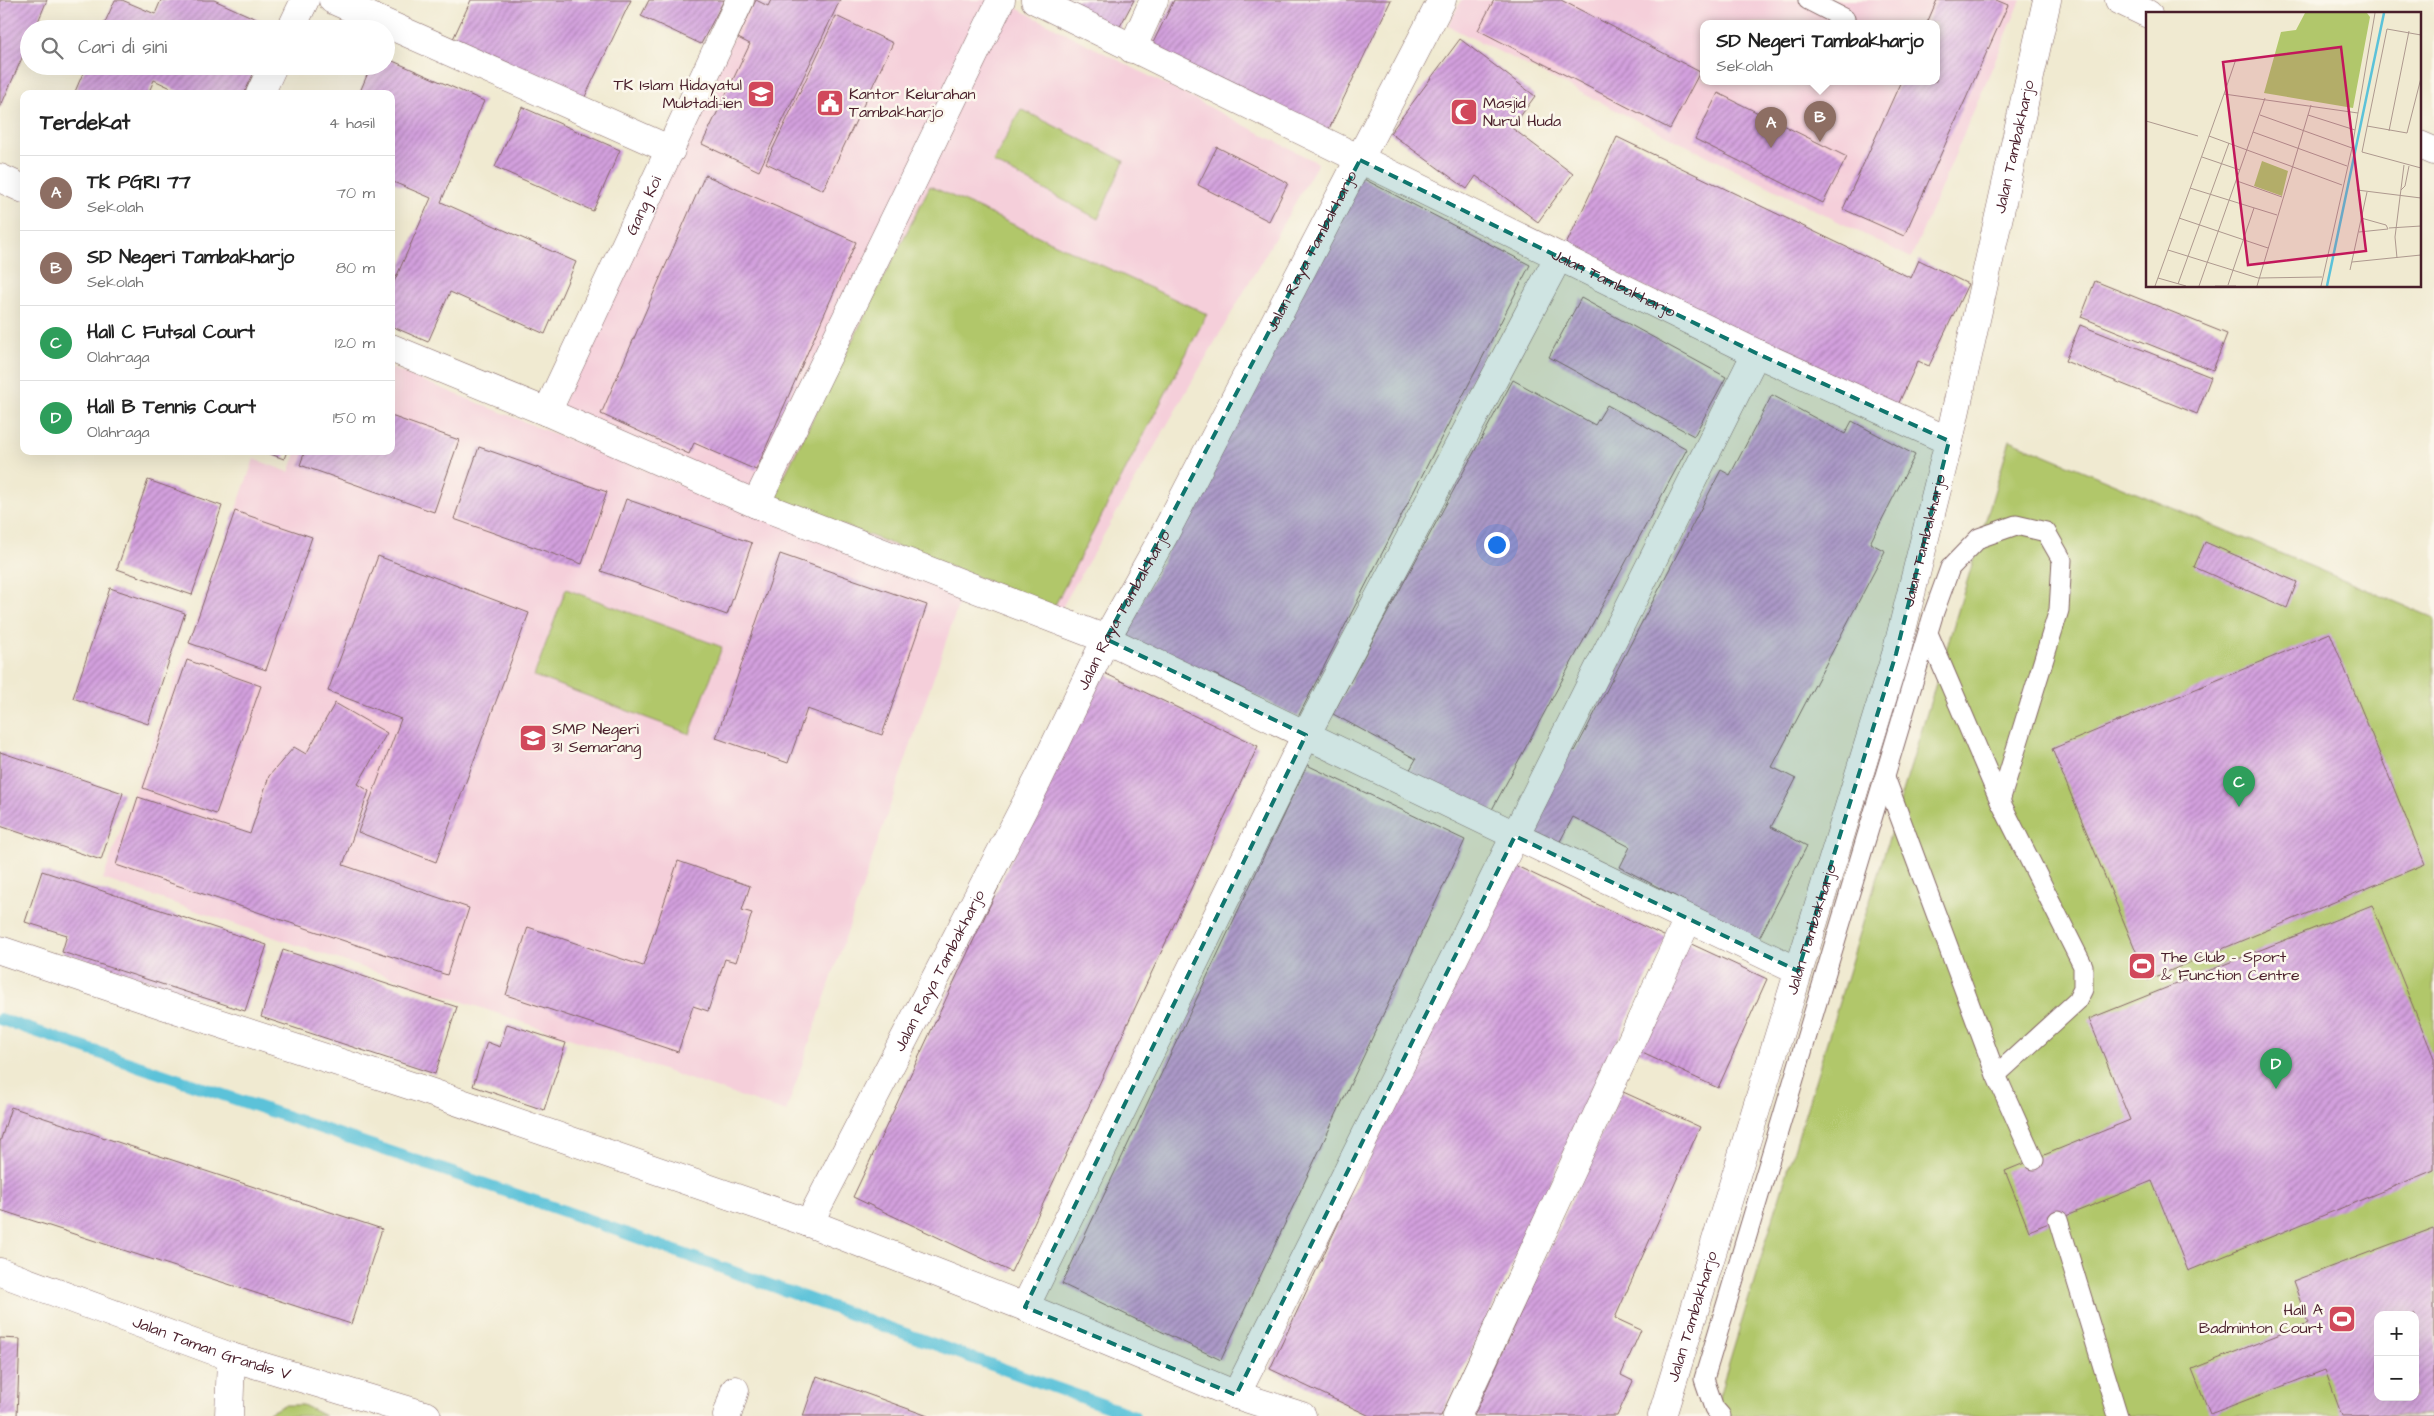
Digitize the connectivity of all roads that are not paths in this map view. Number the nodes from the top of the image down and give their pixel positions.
1 (306, 0) edge
2 (333, 0) edge
3 (740, 0) edge
4 (1001, 0) edge
5 (1035, 0) edge
6 (1154, 0) edge
7 (1442, 0) edge
8 (1808, 0) edge
9 (2047, 0) edge
10 (2119, 0) edge
11 (2146, 13) edge
12 (1845, 19) dead end
13 (296, 20) edge
14 (378, 20) edge
15 (395, 28) edge
16 (1132, 49) junction
17 (269, 75) edge
18 (262, 90) edge
19 (2422, 146) edge
20 (671, 150) junction
21 (2434, 151) edge
22 (1360, 160) junction
23 (0, 178) edge
24 (20, 187) edge
25 (1559, 256) junction
26 (395, 350) edge
27 (1756, 354) junction
28 (547, 412) junction
29 (1949, 441) junction
30 (756, 504) junction
31 (1928, 633) junction
32 (1106, 639) junction
33 (1306, 735) junction
34 (1885, 777) junction
35 (2000, 801) junction
36 (1515, 836) junction
37 (1688, 919) junction
38 (0, 950) edge
39 (1798, 971) junction
40 (1996, 1075) junction
41 (2034, 1160) dead end
42 (2058, 1220) dead end
43 (809, 1223) junction
44 (0, 1272) edge
45 (1025, 1307) junction
46 (231, 1357) junction
47 (735, 1390) dead end
48 (1236, 1395) junction
49 (388, 1410) edge
50 (228, 1416) edge
51 (427, 1416) edge
52 (727, 1416) edge
53 (1302, 1416) edge
54 (1457, 1416) edge
55 (1662, 1416) edge
56 (1721, 1416) edge
57 (2118, 1416) edge

1 - 13 street
2 - 14 street
3 - 20 street, Gang Koi
4 - 30 street
5 - 16 street, Jalan Tambakharjo
6 - 16 street
7 - 22 street, Jalan Raya Tambakharjo
8 - 12 lane
9 - 29 street, Jalan Tambakharjo
10 - 11 street
15 - 20 street
16 - 22 street, Jalan Tambakharjo
17 - 18 street
19 - 21 street
20 - 28 street, Gang Koi
22 - 25 street, Jalan Tambakharjo
22 - 32 street, Jalan Raya Tambakharjo
23 - 24 street
25 - 27 street, Jalan Tambakharjo
25 - 33 street
26 - 28 street
27 - 29 street, Jalan Tambakharjo
27 - 36 street
28 - 30 street
29 - 39 street, Jalan Tambakharjo
30 - 32 street
31 - 34 lane
31 - 35 lane
31 - 35 lane
32 - 33 street
32 - 43 street, Jalan Raya Tambakharjo
33 - 36 street
33 - 45 street
34 - 40 lane
34 - 56 lane
35 - 40 lane
36 - 37 street
36 - 48 street
37 - 39 street
37 - 54 street
38 - 43 street
39 - 55 street, Jalan Tambakharjo
40 - 41 lane
42 - 57 lane
43 - 45 street
44 - 46 street, Jalan Taman Grandis V
45 - 48 street
46 - 49 street, Jalan Taman Grandis V
46 - 50 street
47 - 52 street
48 - 53 street
49 - 51 street, Jalan Taman Grandis V

